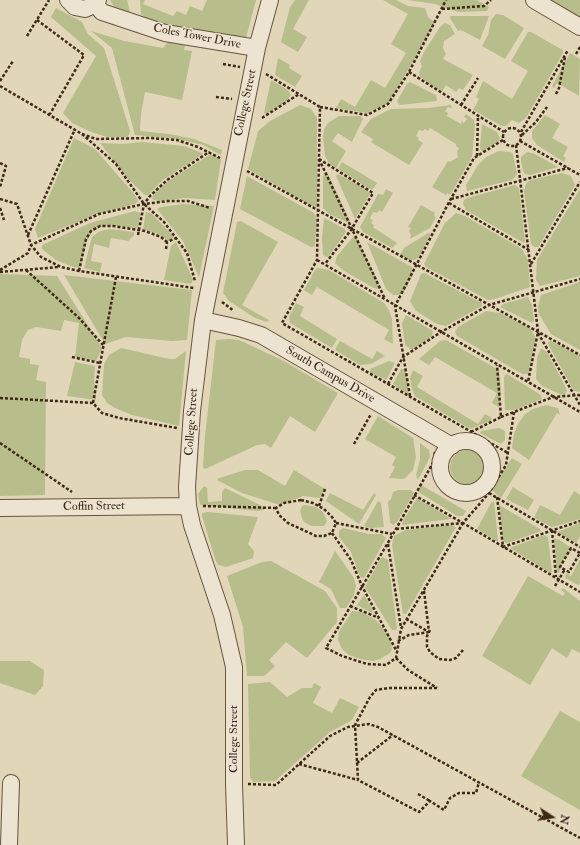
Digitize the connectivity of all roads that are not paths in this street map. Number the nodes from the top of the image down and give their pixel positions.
1 (68, 0) edge
2 (270, 0) edge
3 (534, 0) edge
4 (96, 2) edge
5 (580, 27) edge
6 (257, 48) junction
7 (202, 320) junction
8 (452, 446) dead end
9 (188, 506) junction
10 (0, 508) edge
11 (11, 783) dead end
12 (9, 845) edge
13 (236, 845) edge

1 - 4 street
2 - 6 street, College Street
3 - 5 street
4 - 6 street, Coles Tower Drive
6 - 7 street, College Street
7 - 8 street, South Campus Drive
7 - 9 street, College Street
9 - 10 street, Coffin Street
9 - 13 street, College Street
11 - 12 street

